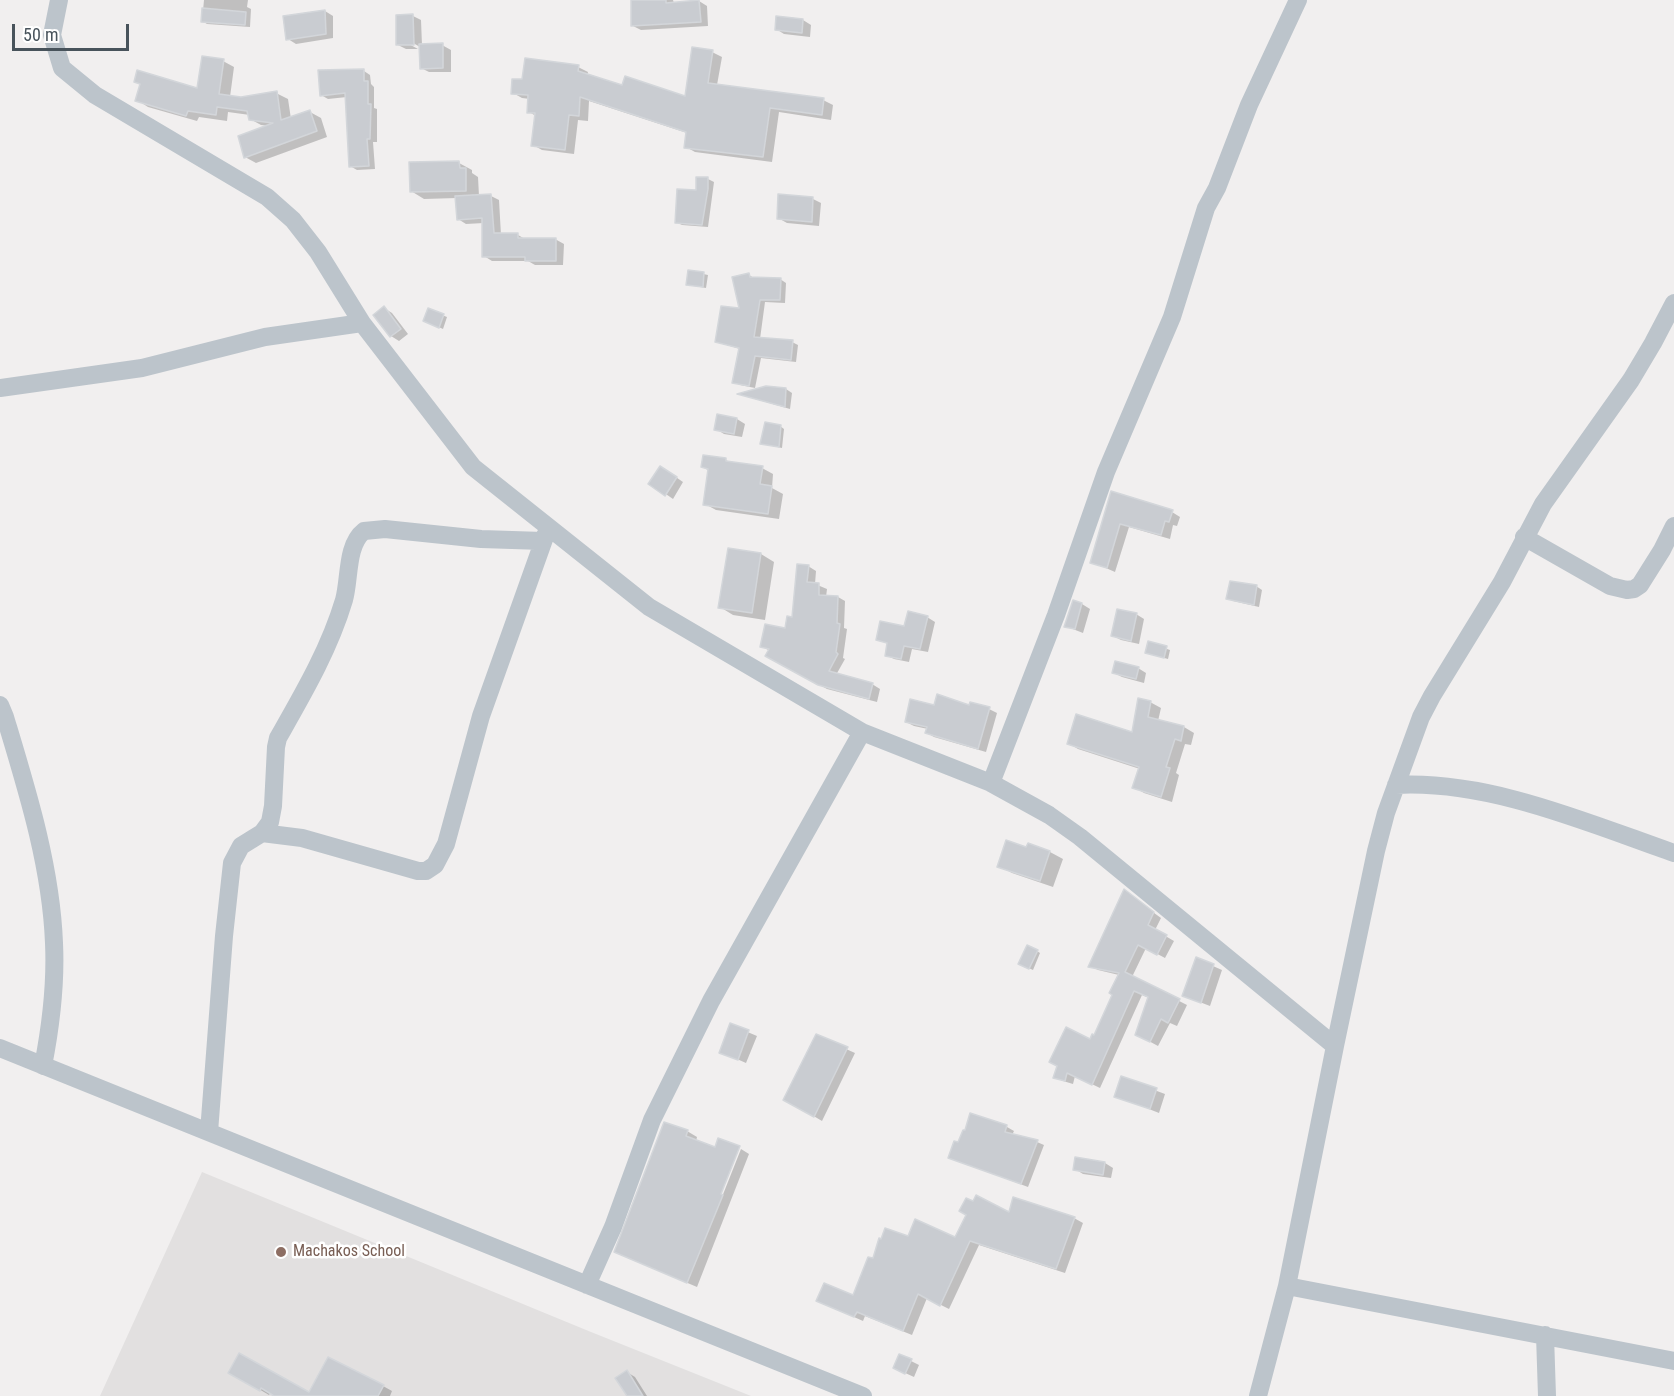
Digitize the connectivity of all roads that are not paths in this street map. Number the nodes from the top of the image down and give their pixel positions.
1 (59, 0) edge
2 (1298, 0) edge
3 (1674, 303) edge
4 (362, 323) junction
5 (0, 388) edge
6 (1673, 529) edge
7 (546, 534) junction
8 (1524, 537) junction
9 (0, 705) edge
10 (862, 732) junction
11 (991, 783) junction
12 (1396, 785) junction
13 (262, 833) junction
14 (1674, 853) edge
15 (1335, 1046) junction
16 (0, 1048) edge
17 (44, 1066) junction
18 (209, 1132) junction
19 (587, 1285) junction
20 (1287, 1286) junction
21 (1545, 1335) junction
22 (1674, 1361) edge
23 (863, 1396) edge
24 (1258, 1396) edge
25 (1547, 1396) edge

1 - 4 street
2 - 11 street
3 - 8 street
4 - 5 street
4 - 7 street
6 - 8 street
7 - 10 street
7 - 13 street
7 - 13 street
8 - 12 street
9 - 17 street
10 - 11 street
10 - 19 street
11 - 15 street
12 - 14 street
12 - 15 street
13 - 18 street
15 - 20 street
16 - 17 street
17 - 18 street
18 - 19 street
19 - 23 street
20 - 21 street
20 - 24 street
21 - 22 street
21 - 25 street

